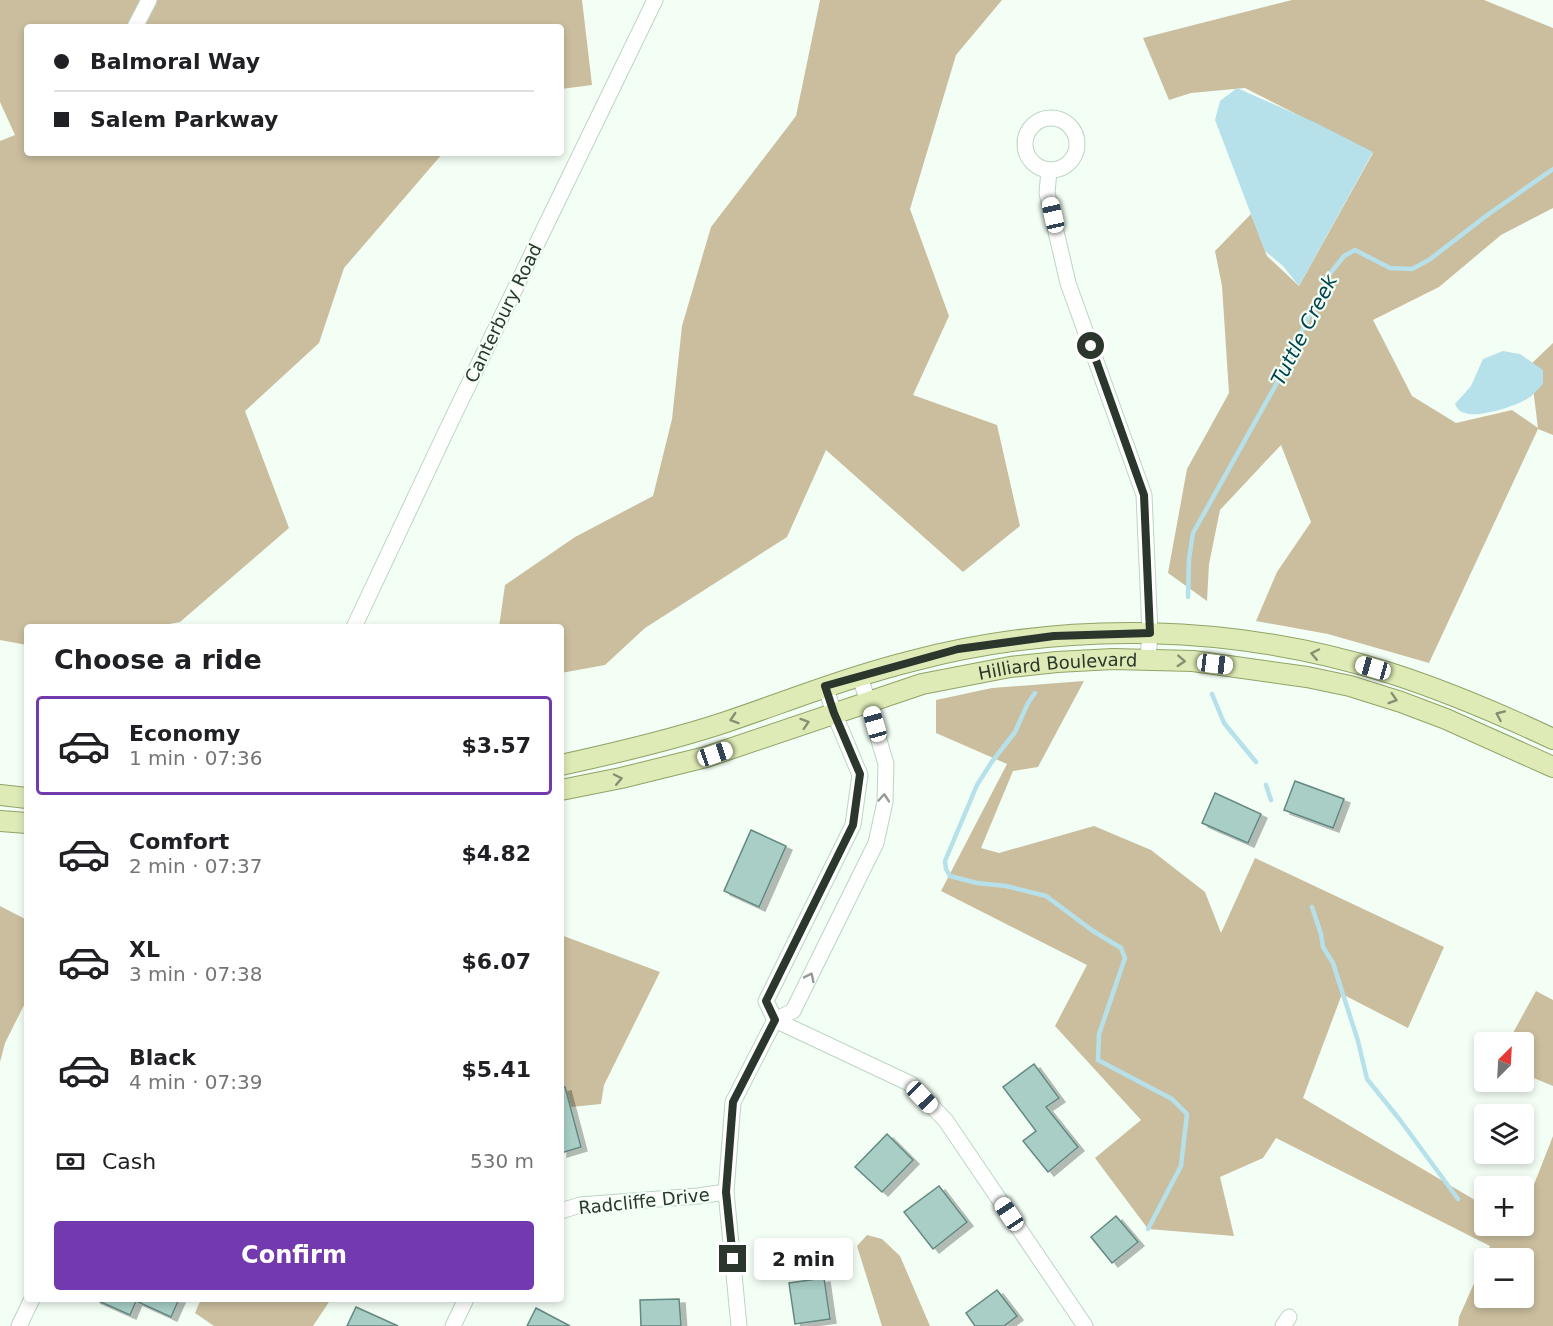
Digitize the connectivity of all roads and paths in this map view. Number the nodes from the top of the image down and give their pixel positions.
1 (149, 0) edge
2 (655, 0) edge
3 (137, 24) edge
4 (1049, 170) dead end
5 (355, 624) edge
6 (1150, 633) junction
7 (1148, 659) junction
8 (860, 676) junction
9 (825, 686) junction
10 (869, 702) junction
11 (834, 713) junction
12 (1553, 739) edge
13 (564, 764) edge
14 (1553, 767) edge
15 (564, 789) edge
16 (0, 795) edge
17 (24, 798) edge
18 (0, 821) edge
19 (24, 823) edge
20 (775, 1020) junction
21 (726, 1192) junction
22 (564, 1210) edge
23 (31, 1302) edge
24 (465, 1302) edge
25 (19, 1326) edge
26 (453, 1326) edge
27 (739, 1326) edge
28 (1085, 1326) edge

1 - 3 street
2 - 5 street, Canterbury Road
4 - 6 street
6 - 7 street
6 - 8 main road, Hilliard Boulevard
12 -> 6 main road, Hilliard Boulevard
7 - 10 main road, Hilliard Boulevard
7 -> 14 main road, Hilliard Boulevard
8 - 9 main road, Hilliard Boulevard
8 - 10 street
9 - 11 street
9 -> 13 main road, Hilliard Boulevard
10 - 11 main road, Hilliard Boulevard
20 -> 10 street
15 -> 11 main road, Hilliard Boulevard
11 - 20 street
16 - 17 main road
18 - 19 main road
20 - 21 street
20 - 28 street
21 - 22 street, Radcliffe Drive
21 - 27 street
23 - 25 street
24 - 26 street

